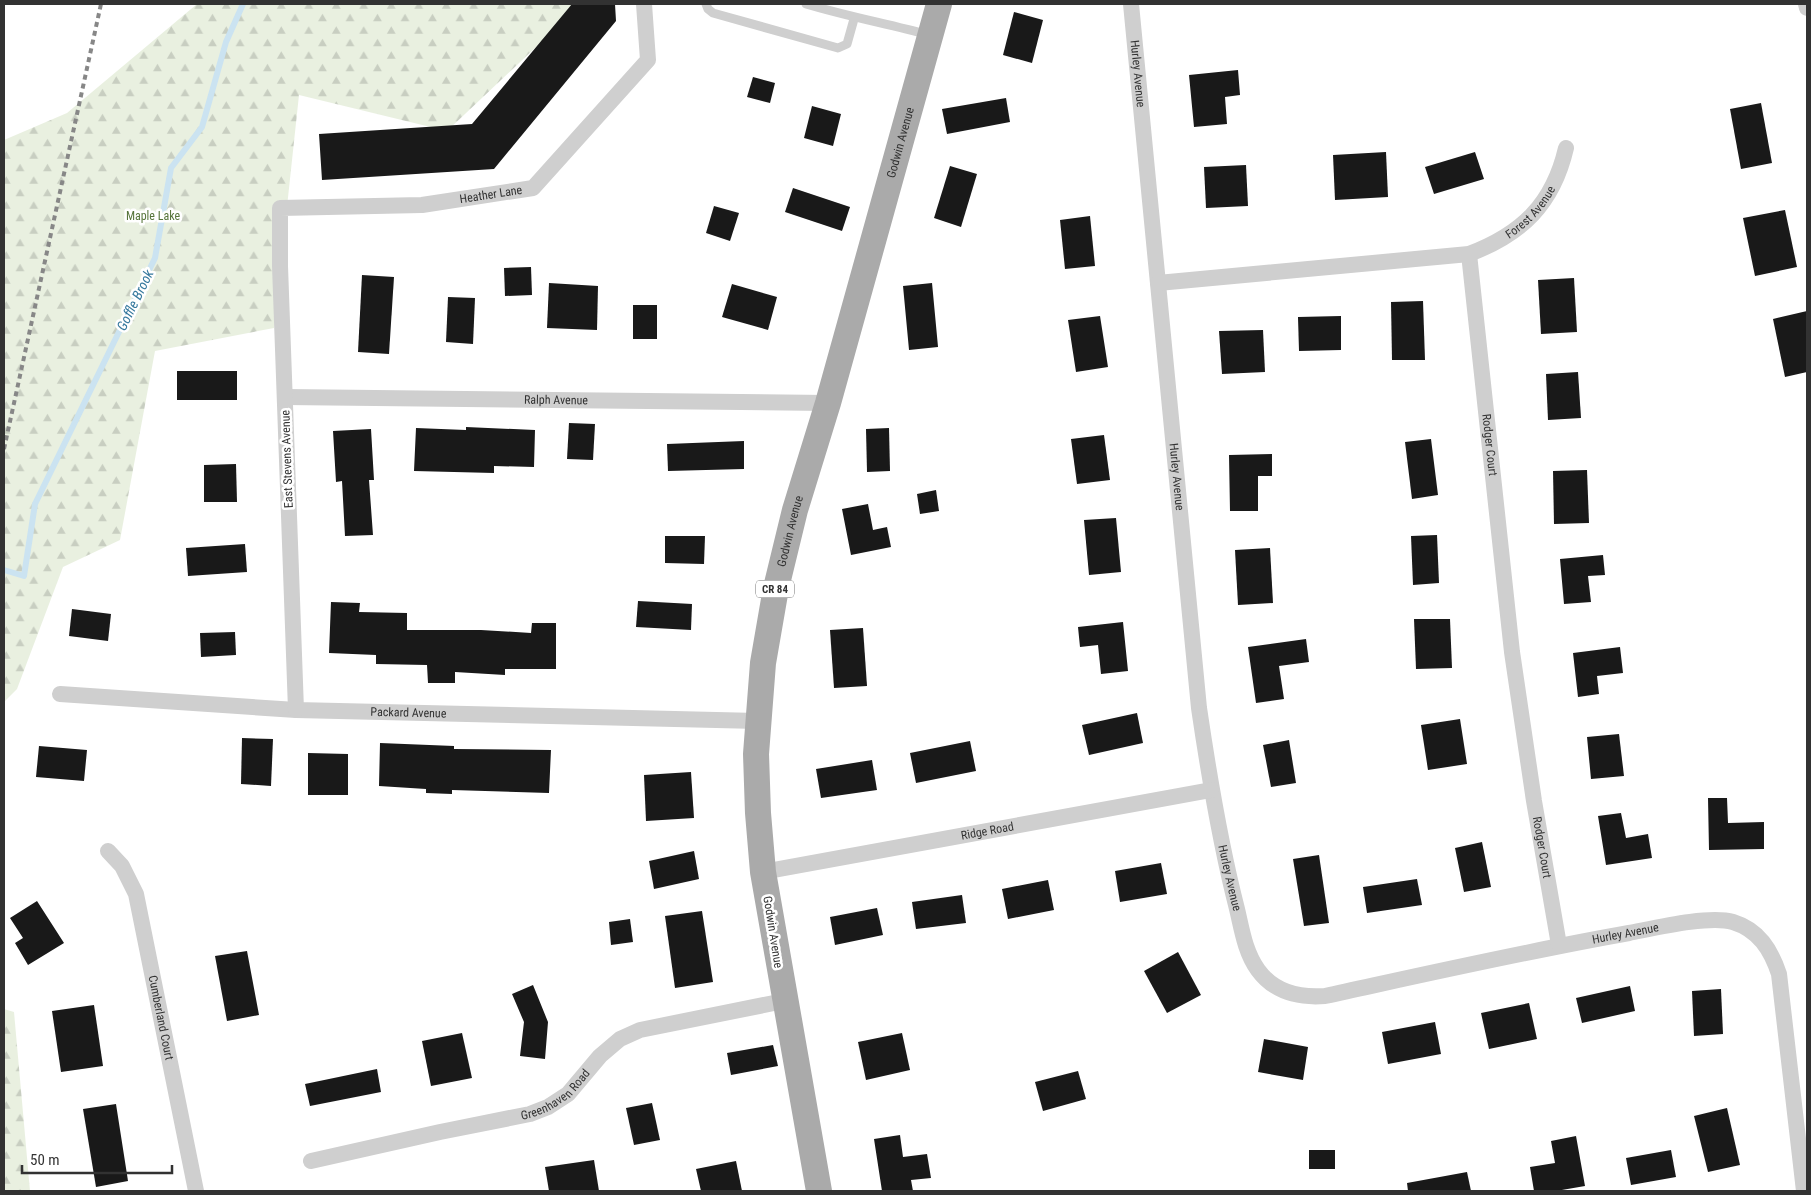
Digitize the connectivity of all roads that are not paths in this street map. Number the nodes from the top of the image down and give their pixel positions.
1 (644, 4) edge
2 (706, 4) edge
3 (806, 4) edge
4 (939, 4) edge
5 (1131, 4) edge
6 (1806, 4) edge
7 (1807, 8) edge
8 (854, 18) junction
9 (930, 35) junction
10 (1566, 148) dead end
11 (280, 208) joint
12 (1469, 254) junction
13 (1158, 283) junction
14 (285, 397) junction
15 (828, 403) junction
16 (60, 694) dead end
17 (296, 710) junction
18 (758, 721) junction
19 (1211, 790) junction
20 (108, 850) dead end
21 (763, 872) junction
22 (1560, 945) junction
23 (784, 1001) junction
24 (311, 1161) dead end
25 (196, 1191) edge
26 (819, 1191) edge
27 (1804, 1191) edge

1 - 11 street, Heather Lane
2 - 8 lane
3 - 8 lane
4 - 9 main road, Godwin Avenue / CR 84
5 - 13 street, Hurley Avenue
6 - 7 street
8 - 9 lane
9 - 15 main road, Godwin Avenue / CR 84
10 - 12 street, Forest Avenue
11 - 14 street, East Stevens Avenue
12 - 13 street
12 - 22 street, Rodger Court
13 - 19 street, Hurley Avenue
14 - 15 street, Ralph Avenue
14 - 17 street, East Stevens Avenue
15 - 18 main road, Godwin Avenue / CR 84
16 - 17 street, Packard Avenue
17 - 18 street, Packard Avenue
18 - 21 main road, Godwin Avenue / CR 84
19 - 21 street, Ridge Road
19 - 22 street, Hurley Avenue
20 - 25 street, Cumberland Court
21 - 23 main road, Godwin Avenue / CR 84
22 - 27 street, Hurley Avenue
23 - 24 street, Greenhaven Road
23 - 26 main road, Godwin Avenue / CR 84

